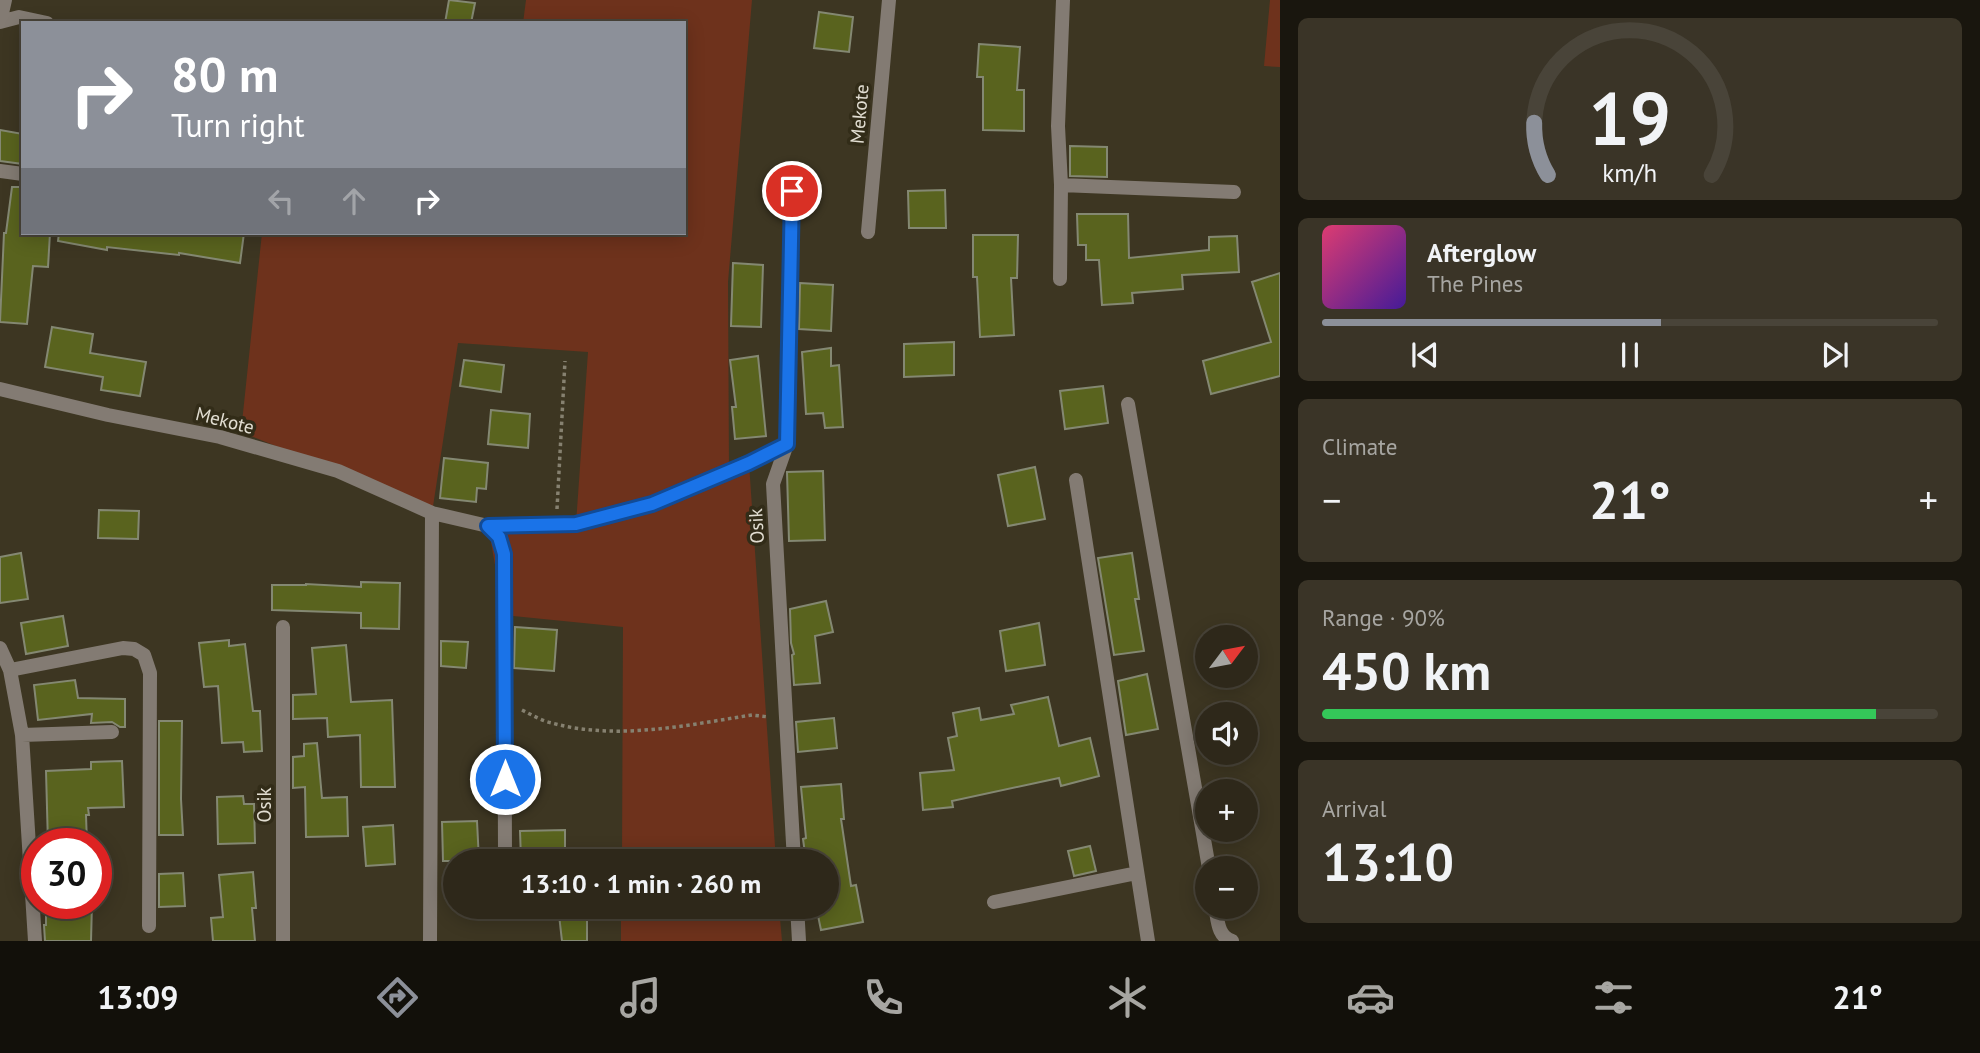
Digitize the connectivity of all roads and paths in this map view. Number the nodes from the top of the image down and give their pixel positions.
1 (5, 0) edge
2 (889, 0) edge
3 (1063, 0) edge
4 (38, 21) edge
5 (0, 22) edge
6 (0, 171) edge
7 (21, 174) edge
8 (1061, 185) junction
9 (792, 191) dead end
10 (1234, 192) dead end
11 (868, 232) dead end
12 (1060, 279) dead end
13 (565, 361) dead end
14 (0, 389) edge
15 (1128, 404) dead end
16 (787, 444) junction
17 (1076, 480) dead end
18 (432, 513) junction
19 (556, 524) junction
20 (488, 526) junction
21 (283, 627) dead end
22 (0, 648) edge
23 (10, 670) junction
24 (505, 702) junction
25 (785, 718) junction
26 (112, 732) dead end
27 (22, 735) junction
28 (505, 849) edge
29 (793, 849) edge
30 (1207, 856) edge
31 (1137, 873) junction
32 (994, 902) dead end
33 (798, 919) edge
34 (1218, 919) edge
35 (149, 926) dead end
36 (35, 941) edge
37 (283, 941) edge
38 (429, 941) edge
39 (799, 941) edge
40 (1148, 941) edge
41 (1232, 941) edge

1 - 5 street
2 - 11 street, Mekote
3 - 8 street
4 - 5 street
6 - 7 street
8 - 10 street
8 - 12 street
9 - 16 street, Osik
13 - 19 path
14 - 18 street, Mekote
15 - 30 street
16 - 19 street, Mekote
16 - 25 street, Osik
17 - 31 street
18 - 20 street, Mekote
18 - 38 street
19 - 20 street, Mekote
20 - 24 street
21 - 37 street, Osik
22 - 23 street
23 - 27 street
23 - 35 street
24 - 25 path
24 - 28 street
25 - 29 street, Osik
26 - 27 street
27 - 36 street
31 - 32 street
31 - 40 street
33 - 39 street
34 - 41 street

